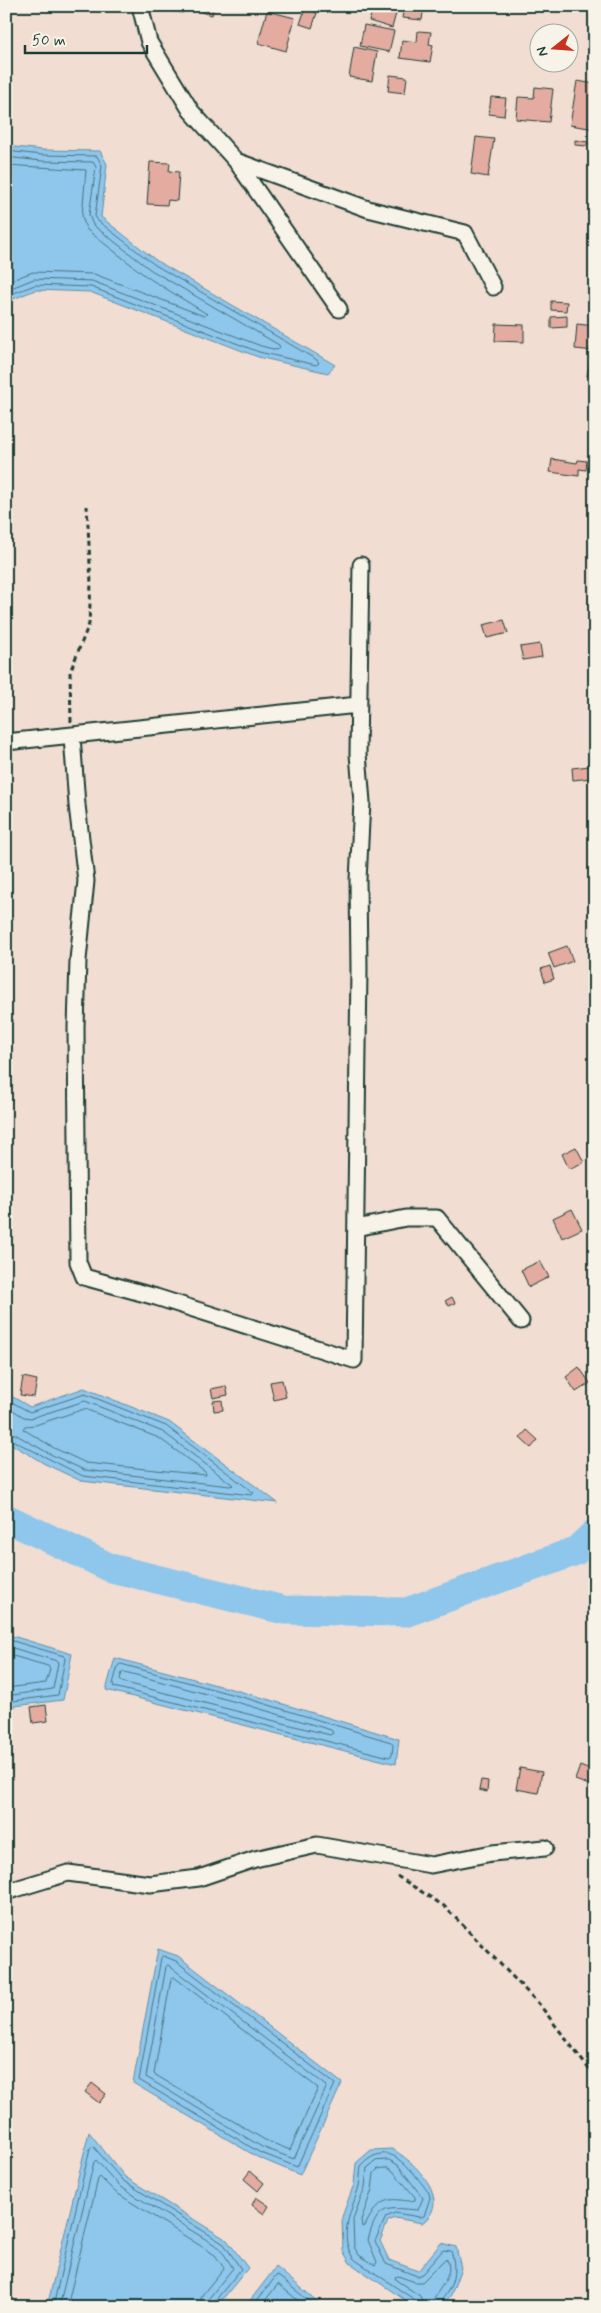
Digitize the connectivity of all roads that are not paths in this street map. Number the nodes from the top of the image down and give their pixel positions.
1 (140, 6) edge
2 (236, 161) junction
3 (493, 287) dead end
4 (339, 309) dead end
5 (361, 565) dead end
6 (358, 705) junction
7 (72, 736) junction
8 (6, 742) edge
9 (356, 1228) junction
10 (520, 1321) dead end
11 (545, 1848) dead end
12 (6, 1892) edge

1 - 2 street
2 - 3 street
2 - 4 street
5 - 6 street
6 - 7 street
6 - 9 street
7 - 8 street
7 - 9 street
9 - 10 street
11 - 12 street

